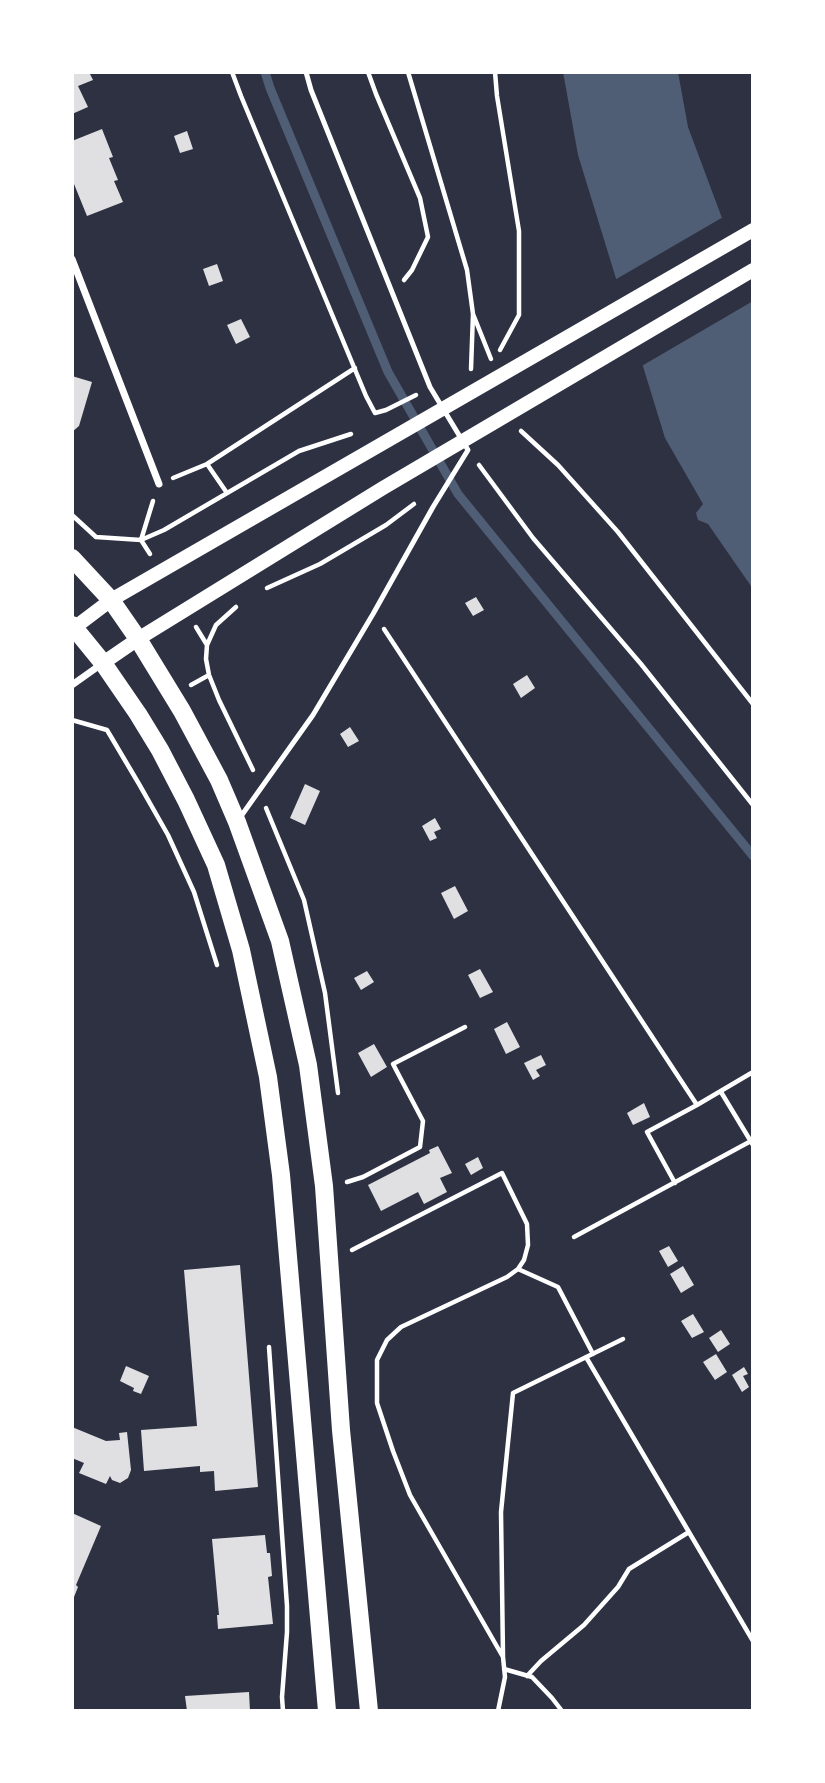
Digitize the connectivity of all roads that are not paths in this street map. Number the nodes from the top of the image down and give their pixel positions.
1 (306, 72) edge
2 (753, 230) edge
3 (72, 259) edge
4 (753, 270) edge
5 (159, 484) dead end
6 (72, 558) edge
7 (111, 600) junction
8 (73, 627) edge
9 (138, 639) junction
10 (103, 663) junction
11 (72, 685) edge
12 (237, 822) junction
13 (327, 1711) edge
14 (369, 1711) edge

1 - 12 lane
2 - 7 main road
3 - 5 street
4 - 9 main road
6 - 7 main road
7 - 8 main road
7 - 9 main road
8 - 10 main road
9 - 10 main road
9 - 12 main road
10 - 11 street
10 - 13 main road
12 - 14 main road

